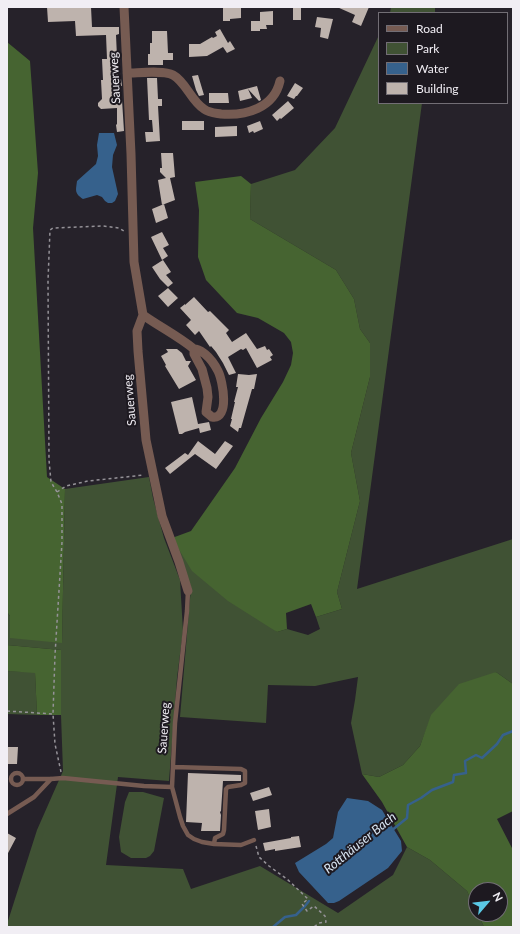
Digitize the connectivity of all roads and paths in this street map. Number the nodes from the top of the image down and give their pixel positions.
1 (124, 7) edge
2 (127, 73) junction
3 (280, 81) dead end
4 (134, 238) junction
5 (143, 316) junction
6 (194, 349) junction
7 (153, 476) junction
8 (57, 492) junction
9 (188, 591) joint
10 (7, 711) edge
11 (53, 714) junction
12 (174, 767) junction
13 (63, 778) junction
14 (24, 779) dead end
15 (51, 779) junction
16 (172, 787) junction
17 (7, 814) edge
18 (254, 840) joint
19 (214, 844) junction
20 (314, 927) edge

1 - 2 street, Sauerweg
2 - 3 street
2 - 4 street, Sauerweg
4 - 5 street, Sauerweg
4 - 8 path
5 - 6 street
5 - 7 street, Sauerweg
6 - 6 street
7 - 8 path
7 - 9 street, Sauerweg
8 - 11 path
9 - 12 lane, Sauerweg
10 - 11 path
11 - 13 path
12 - 16 lane, Sauerweg
12 - 19 lane
13 - 15 lane
13 - 16 lane
14 - 15 lane
15 - 17 lane
16 - 19 lane, Sauerweg
18 - 19 lane, Sauerweg
18 - 20 path

